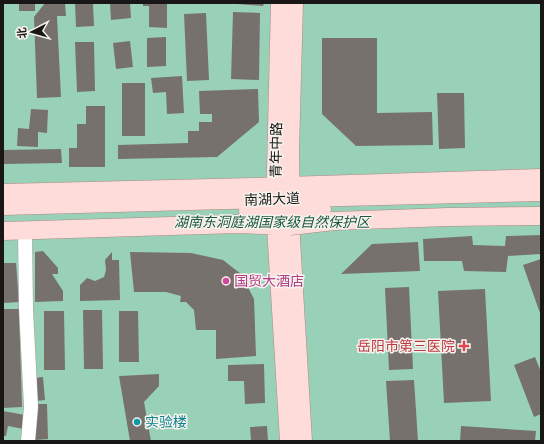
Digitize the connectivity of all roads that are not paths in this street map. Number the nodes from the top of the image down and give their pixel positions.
1 (280, 3) edge
2 (294, 3) edge
3 (541, 178) edge
4 (541, 192) edge
5 (3, 193) edge
6 (541, 203) edge
7 (3, 206) edge
8 (285, 207) junction
9 (3, 216) edge
10 (541, 216) edge
11 (24, 230) junction
12 (3, 231) edge
13 (28, 441) edge
14 (289, 441) edge
15 (303, 441) edge

1 - 8 main road, 青年中路
2 - 8 main road, 青年中路
3 - 8 main road
4 - 8 main road, 南湖大道
5 - 8 main road
6 - 8 main road, 南湖大道
7 - 8 main road, 南湖大道
8 - 9 main road, 南湖大道
8 - 10 main road
8 - 11 main road
8 - 14 main road, 青年中路
8 - 15 main road, 青年中路
11 - 12 main road
11 - 13 street

